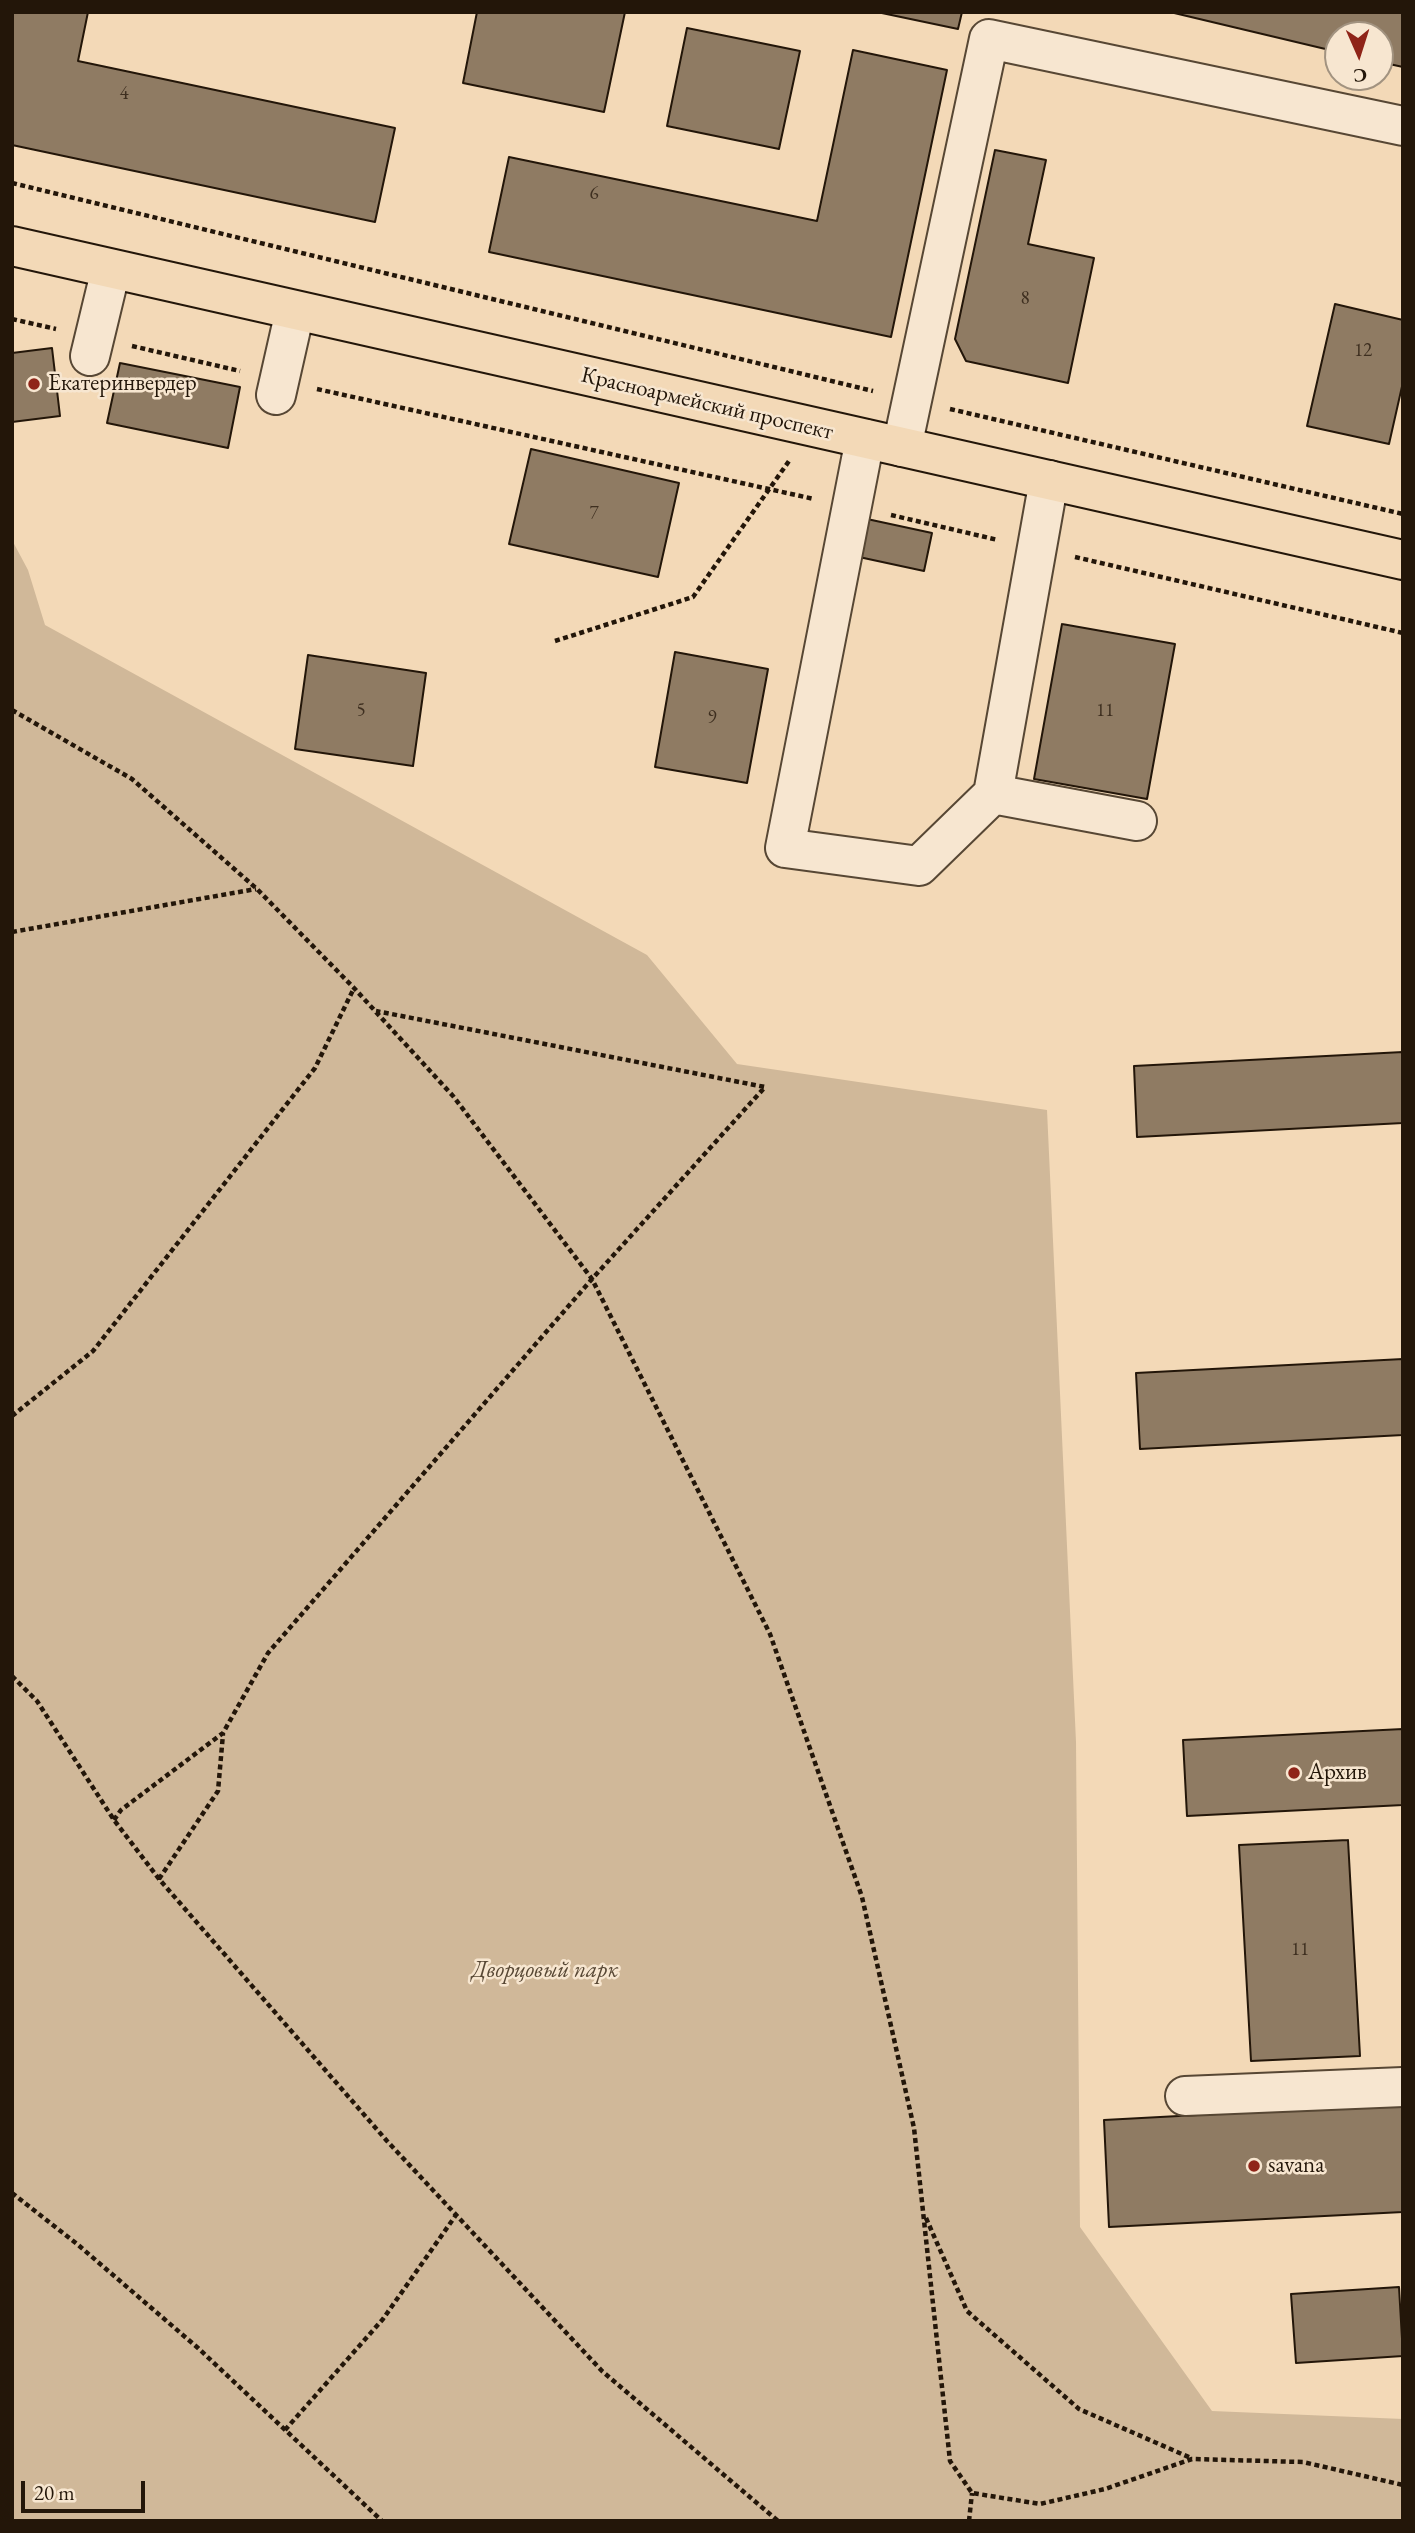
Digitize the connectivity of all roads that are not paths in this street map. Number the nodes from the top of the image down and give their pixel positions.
1 (1403, 126) edge
2 (12, 246) edge
3 (111, 269) junction
4 (295, 311) junction
5 (92, 347) road end
6 (278, 388) road end
7 (865, 439) junction
8 (902, 447) junction
9 (1049, 480) junction
10 (1403, 560) edge
11 (993, 794) junction
12 (1137, 821) dead end
13 (1403, 2087) edge
14 (1185, 2096) dead end

1 - 8 lane
2 - 3 main road, Красноармейский проспект
3 - 4 main road, Красноармейский проспект
3 - 5 lane
4 - 6 lane
4 - 7 main road, Красноармейский проспект
7 - 8 main road, Красноармейский проспект
7 - 11 lane
8 - 9 main road, Красноармейский проспект
9 - 10 main road, Красноармейский проспект
9 - 11 lane
11 - 12 lane
13 - 14 lane

